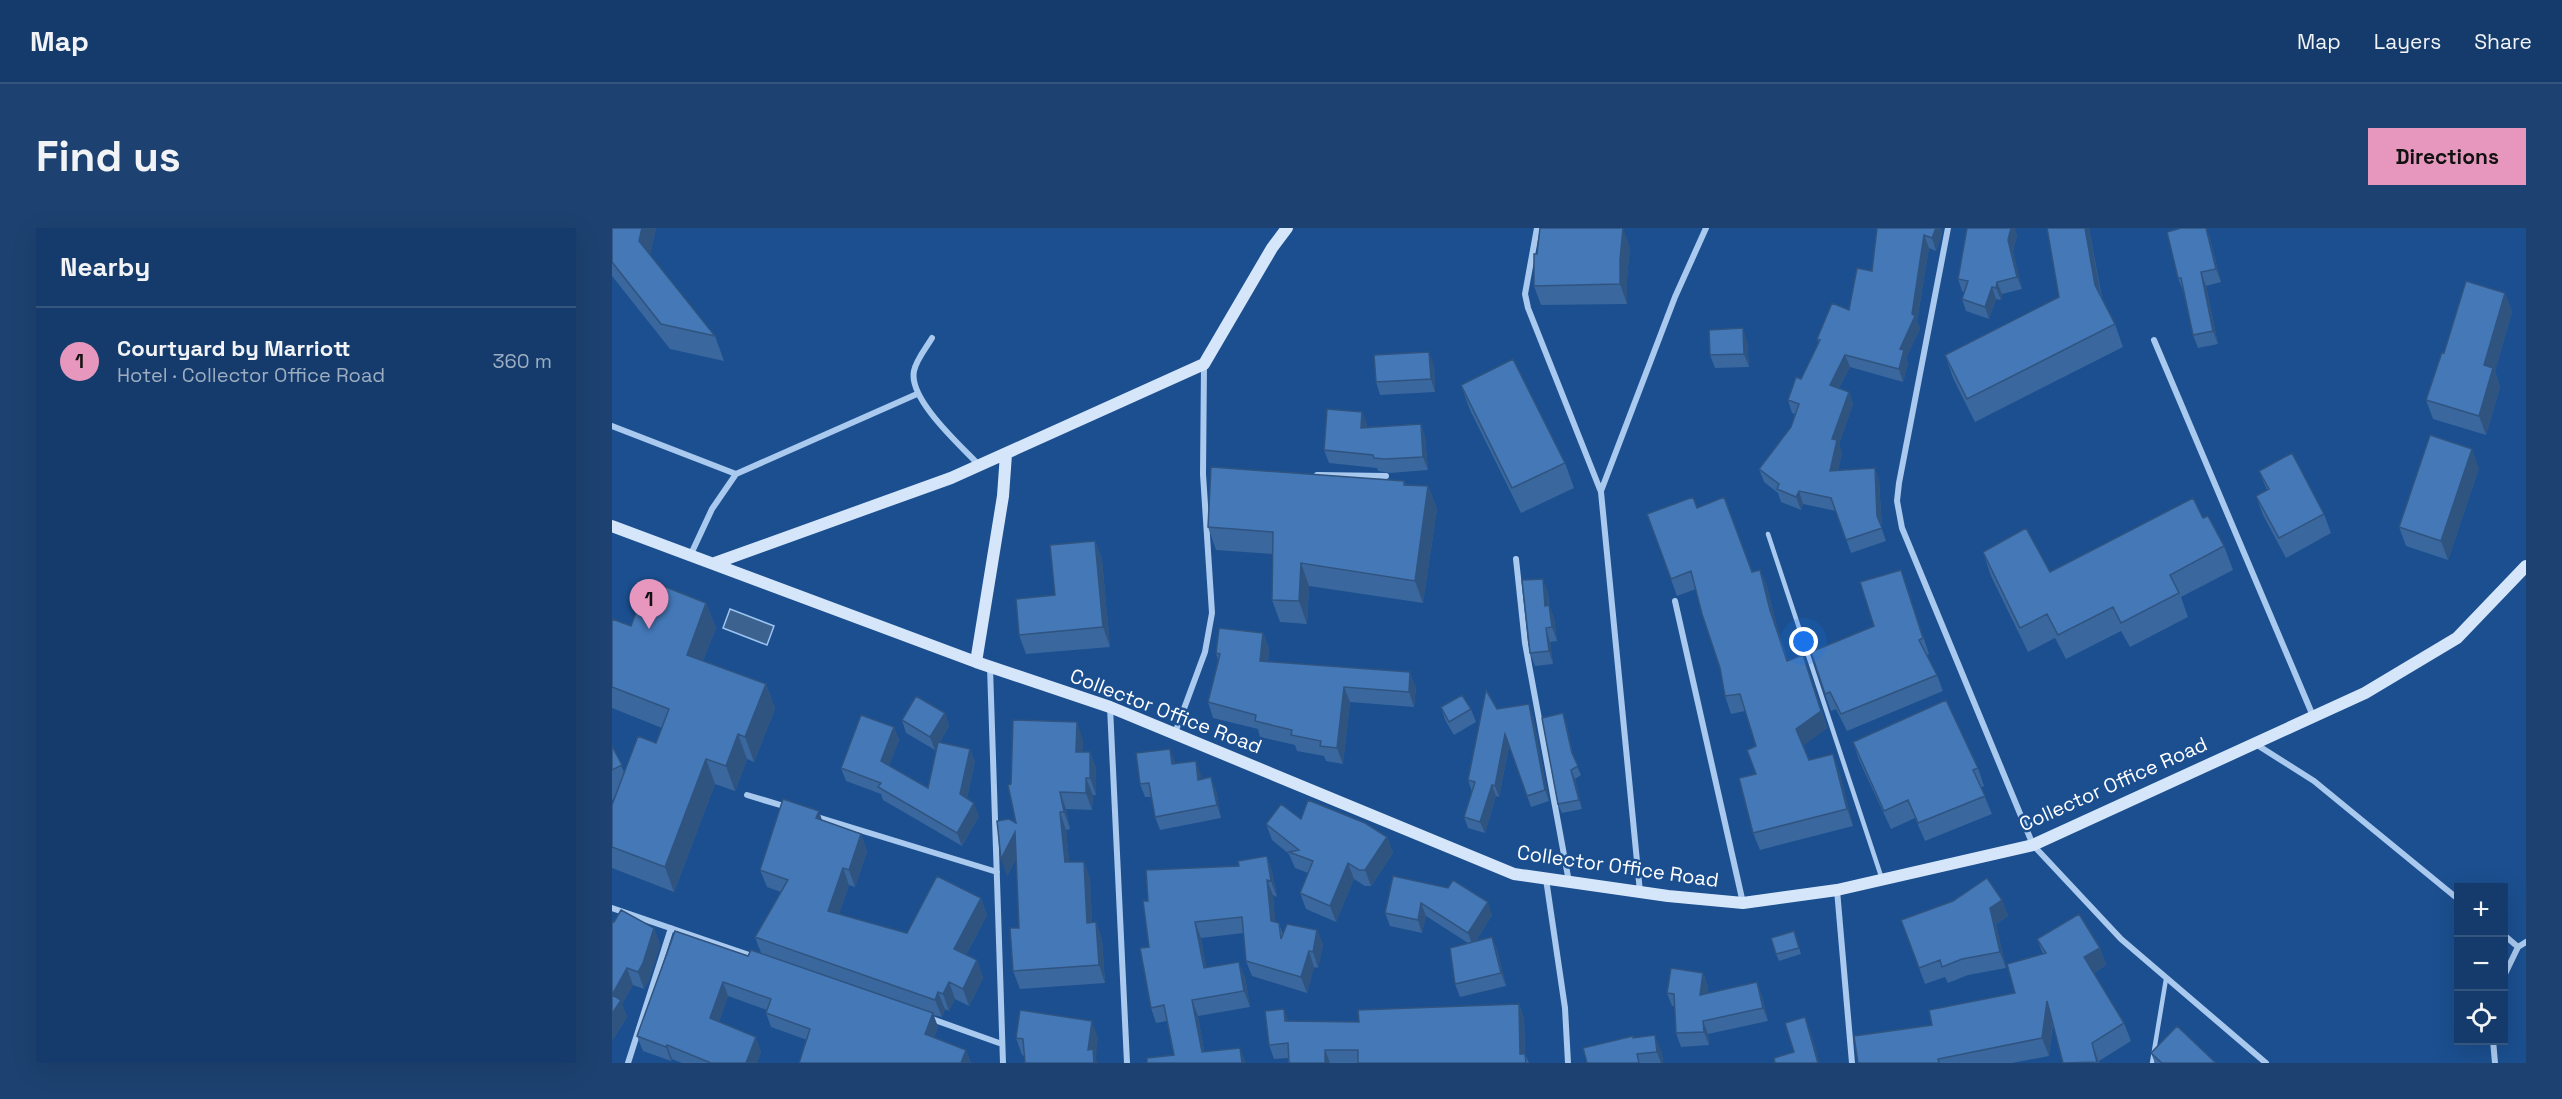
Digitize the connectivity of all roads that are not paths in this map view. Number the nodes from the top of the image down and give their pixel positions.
1 (1287, 228) edge
2 (1537, 228) edge
3 (1706, 228) edge
4 (1948, 228) edge
5 (932, 338) dead end
6 (2154, 340) dead end
7 (1204, 364) junction
8 (917, 394) junction
9 (612, 426) edge
10 (1006, 454) junction
11 (979, 465) junction
12 (736, 474) junction
13 (1203, 474) junction
14 (1214, 474) edge
15 (1306, 475) edge
16 (1386, 476) dead end
17 (1601, 492) junction
18 (612, 526) edge
19 (1768, 534) dead end
20 (691, 554) junction
21 (1516, 559) dead end
22 (715, 563) junction
23 (2526, 566) edge
24 (1676, 601) dead end
25 (976, 662) junction
26 (990, 667) junction
27 (1110, 707) junction
28 (2314, 717) junction
29 (1175, 733) junction
30 (2254, 742) junction
31 (747, 795) dead end
32 (792, 809) edge
33 (804, 812) edge
34 (2033, 845) junction
35 (997, 872) junction
36 (1546, 878) junction
37 (1882, 879) junction
38 (1569, 882) junction
39 (1837, 890) junction
40 (1640, 892) junction
41 (2454, 896) edge
42 (1743, 903) junction
43 (612, 908) edge
44 (671, 928) junction
45 (2506, 937) edge
46 (2526, 942) edge
47 (2518, 947) junction
48 (759, 959) edge
49 (2508, 968) edge
50 (2166, 978) junction
51 (925, 1017) edge
52 (1002, 1044) junction
53 (2493, 1045) edge
54 (628, 1063) edge
55 (1003, 1063) edge
56 (1127, 1063) edge
57 (1568, 1063) edge
58 (1852, 1063) edge
59 (2152, 1063) edge
60 (2266, 1063) edge
61 (2495, 1063) edge

1 - 7 main road
2 - 17 street
3 - 17 street
4 - 34 street
5 - 8 street
6 - 28 street
7 - 10 main road
7 - 13 street
8 - 11 street
8 - 12 street
9 - 12 street
10 - 11 main road
10 - 25 main road
11 - 22 main road
12 - 20 street
13 - 14 street
13 - 29 street
15 - 16 street
17 - 40 street
18 - 20 main road, Collector Office Road
19 - 37 lane
20 - 22 main road, Collector Office Road
21 - 38 street
22 - 25 main road, Collector Office Road
23 - 28 main road, Collector Office Road
24 - 42 street
25 - 26 main road, Collector Office Road
26 - 27 main road, Collector Office Road
26 - 35 street
27 - 29 main road, Collector Office Road
27 - 56 street
28 - 30 main road, Collector Office Road
29 - 36 main road, Collector Office Road
30 - 34 main road, Collector Office Road
30 - 41 street
31 - 32 street
33 - 35 street
34 - 37 main road, Collector Office Road
34 - 50 street
35 - 52 street
36 - 38 main road, Collector Office Road
36 - 57 street
37 - 39 main road, Collector Office Road
38 - 40 main road, Collector Office Road
39 - 42 main road, Collector Office Road
39 - 58 street
40 - 42 main road, Collector Office Road
43 - 44 street
44 - 48 street
44 - 54 street
45 - 47 street
46 - 47 street
47 - 49 street
50 - 59 lane
50 - 60 street
51 - 52 street
52 - 55 street
53 - 61 street

